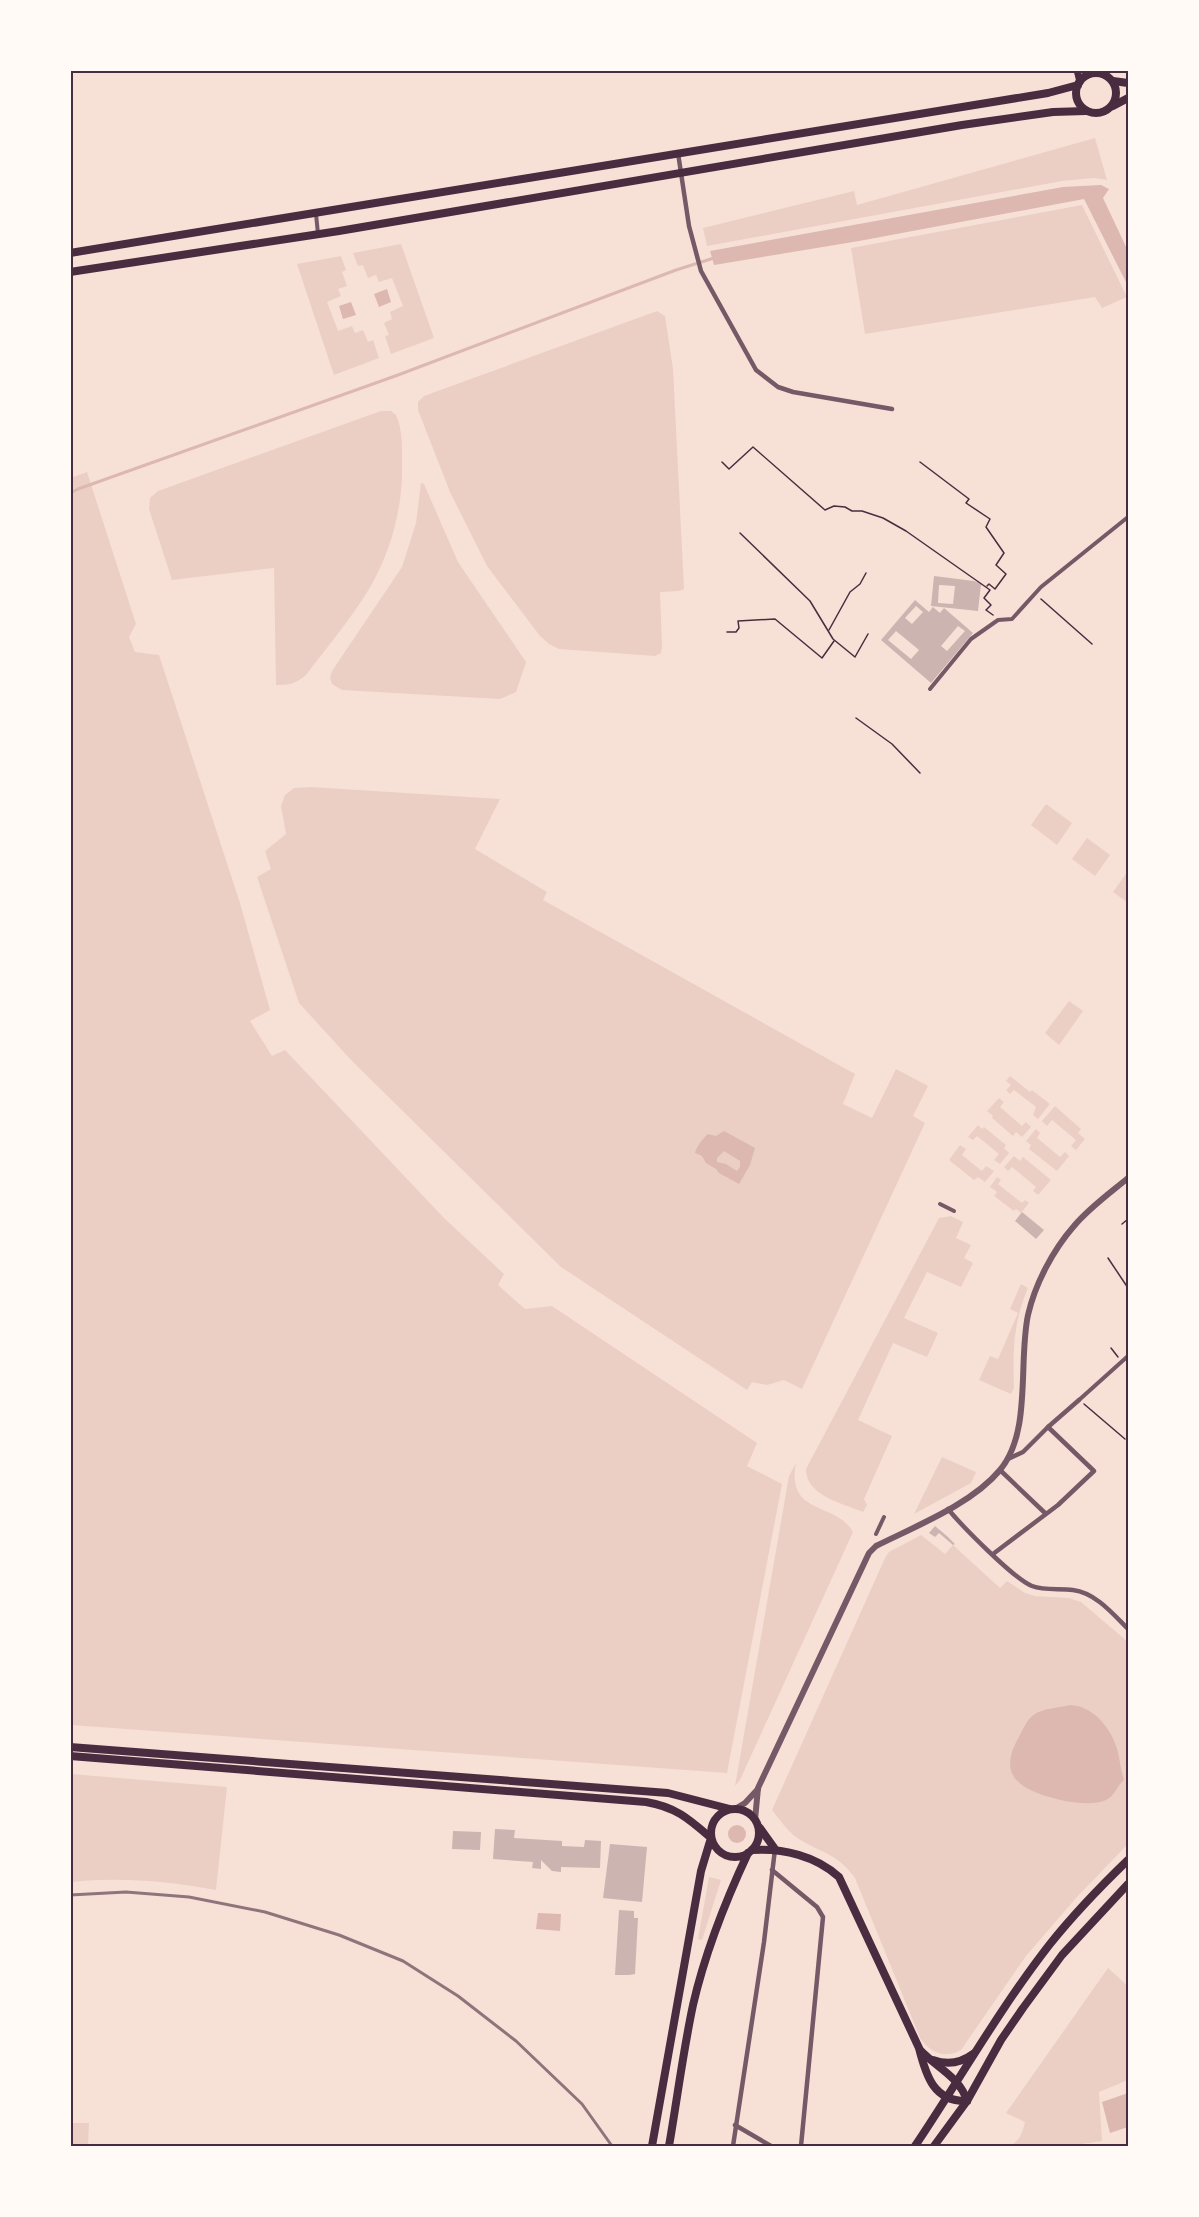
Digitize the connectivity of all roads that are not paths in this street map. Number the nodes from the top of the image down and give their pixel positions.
1 (1077, 70) edge
2 (1101, 72) edge
3 (1113, 81) junction
4 (1079, 83) junction
5 (1128, 83) edge
6 (1128, 98) edge
7 (1112, 107) junction
8 (1086, 111) junction
9 (678, 152) junction
10 (682, 172) junction
11 (316, 213) junction
12 (318, 234) junction
13 (70, 253) edge
14 (70, 273) edge
15 (892, 409) dead end
16 (1128, 518) edge
17 (930, 689) dead end
18 (1128, 1178) edge
19 (940, 1204) dead end
20 (954, 1211) dead end
21 (1128, 1356) edge
22 (1079, 1400) joint
23 (1048, 1427) junction
24 (1008, 1459) junction
25 (1000, 1470) junction
26 (948, 1509) junction
27 (1045, 1513) junction
28 (884, 1517) dead end
29 (876, 1534) dead end
30 (993, 1554) junction
31 (1128, 1629) edge
32 (70, 1747) edge
33 (70, 1756) edge
34 (758, 1788) junction
35 (733, 1809) junction
36 (757, 1823) junction
37 (711, 1838) junction
38 (775, 1849) junction
39 (750, 1852) junction
40 (1128, 1860) edge
41 (772, 1870) junction
42 (1128, 1884) edge
43 (919, 2048) junction
44 (976, 2052) junction
45 (929, 2058) junction
46 (957, 2081) junction
47 (946, 2098) junction
48 (967, 2101) junction
49 (735, 2125) junction
50 (652, 2146) edge
51 (669, 2146) edge
52 (733, 2146) edge
53 (771, 2146) edge
54 (801, 2146) edge
55 (915, 2146) edge
56 (934, 2146) edge

1 - 4 main road
2 - 3 main road
2 - 4 main road
3 - 5 main road
3 - 7 main road
4 - 8 main road
4 - 9 main road
6 - 7 main road
7 - 8 main road
8 - 10 main road
9 - 10 street
9 - 11 main road
10 - 12 main road
10 - 15 street
11 - 12 street
11 - 13 main road
12 - 14 main road
16 - 17 street
18 - 24 street
19 - 20 street
21 - 22 street
22 - 23 street
23 - 24 street
23 - 27 street
24 - 25 street
25 - 26 street
25 - 27 street
26 - 30 street
26 - 34 street
27 - 30 street
28 - 29 street
30 - 31 street
32 - 35 main road
33 - 37 main road
34 - 35 street
34 - 36 street
35 - 36 main road
35 - 37 main road
36 - 38 main road
36 - 39 main road
37 - 39 main road
37 - 50 main road
38 - 39 main road
38 - 41 street
38 - 43 main road
39 - 51 main road
40 - 44 main road
41 - 49 street
41 - 54 street
42 - 48 main road
43 - 45 main road
43 - 47 main road
44 - 45 main road
44 - 46 main road
45 - 46 main road
46 - 47 main road
46 - 48 main road
47 - 48 main road
47 - 55 main road
48 - 56 main road
49 - 52 street
49 - 53 street

